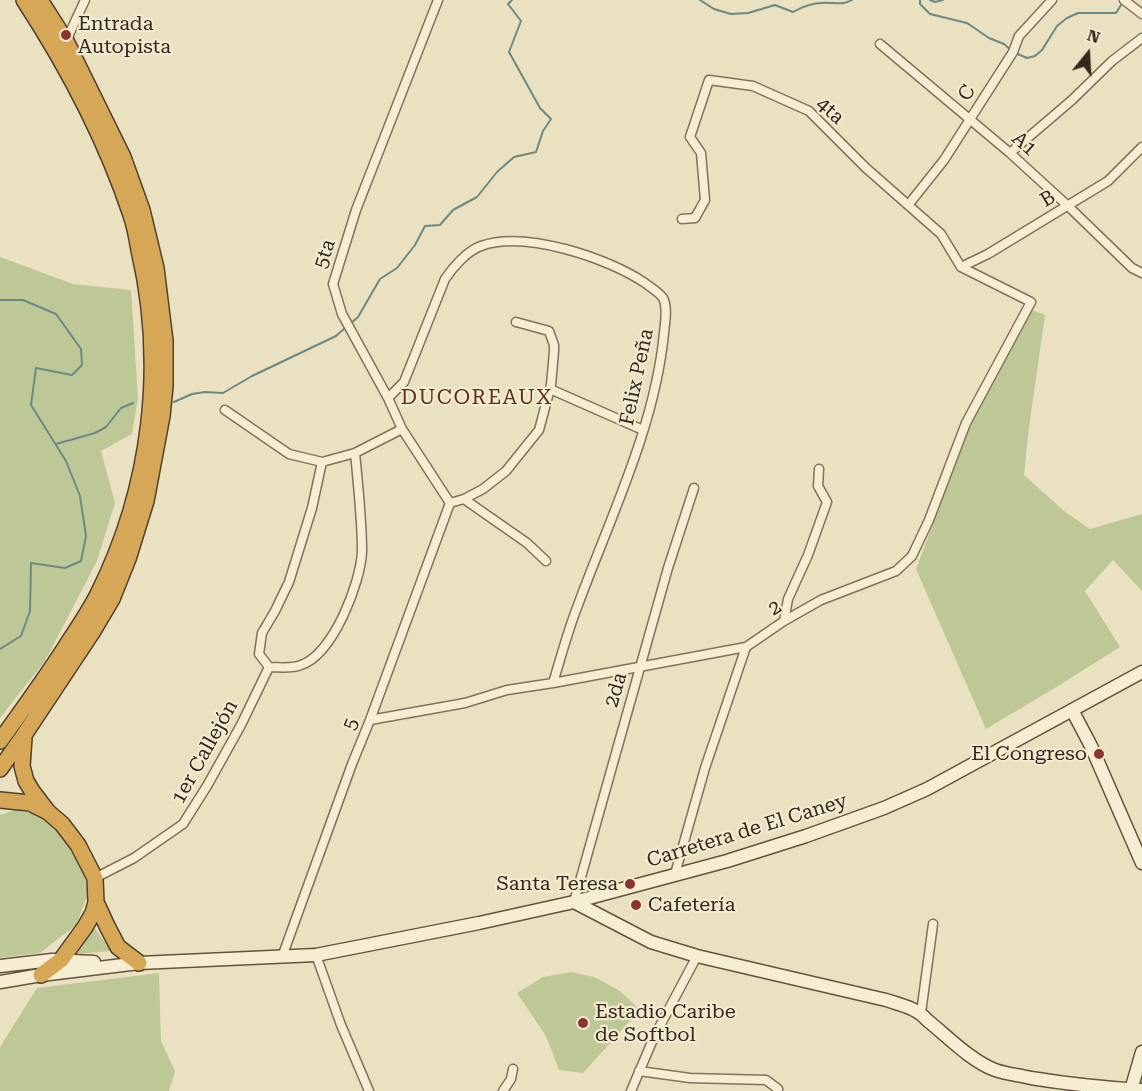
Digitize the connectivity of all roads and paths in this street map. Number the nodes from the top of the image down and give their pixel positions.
1 (24, 0) edge
2 (40, 0) edge
3 (85, 0) edge
4 (438, 0) edge
5 (1052, 0) edge
6 (1124, 0) edge
7 (1142, 14) edge
8 (1142, 38) edge
9 (59, 42) junction
10 (880, 44) dead end
11 (970, 119) junction
12 (1142, 147) edge
13 (1010, 153) junction
14 (909, 204) junction
15 (1068, 206) junction
16 (682, 219) dead end
17 (961, 267) junction
18 (1142, 273) edge
19 (516, 322) dead end
20 (550, 389) junction
21 (388, 398) junction
22 (225, 410) dead end
23 (402, 429) junction
24 (643, 430) junction
25 (355, 453) junction
26 (322, 462) junction
27 (819, 469) dead end
28 (694, 488) dead end
29 (464, 499) junction
30 (450, 503) junction
31 (546, 561) dead end
32 (784, 621) junction
33 (746, 646) junction
34 (640, 665) junction
35 (269, 668) junction
36 (1142, 672) edge
37 (553, 683) junction
38 (1072, 710) junction
39 (370, 720) junction
40 (24, 735) junction
41 (0, 741) edge
42 (0, 769) edge
43 (0, 800) edge
44 (48, 812) junction
45 (1142, 863) edge
46 (675, 874) junction
47 (95, 878) junction
48 (96, 902) junction
49 (574, 902) junction
50 (933, 924) dead end
51 (316, 954) junction
52 (697, 956) junction
53 (282, 957) junction
54 (57, 960) junction
55 (139, 963) junction
56 (121, 965) junction
57 (0, 966) edge
58 (41, 975) junction
59 (0, 982) edge
60 (921, 1013) junction
61 (1142, 1052) edge
62 (513, 1069) dead end
63 (639, 1071) junction
64 (1136, 1090) edge
65 (369, 1091) edge
66 (503, 1091) edge
67 (631, 1091) edge
68 (777, 1091) edge

1 - 9 highway
2 - 9 highway
3 - 9 street
4 - 21 street, 5ta
5 - 11 street, C
6 - 7 street
8 - 13 street
9 - 40 highway
9 - 41 highway
10 - 11 street, A1
11 - 13 street, A1
11 - 14 street, C
12 - 15 street, B
13 - 15 street, A1
14 - 16 street, 4ta
14 - 17 street, 4ta
15 - 17 street, B
15 - 18 street, A1
17 - 32 street, 2
19 - 20 street
20 - 24 street
20 - 29 street
21 - 23 street, 5ta
21 - 24 street, Felix Peña
22 - 26 street
23 - 25 street
23 - 30 street, 5ta
24 - 37 street, Felix Peña
25 - 26 street
25 - 35 street
26 - 35 street
27 - 32 street
28 - 34 street, 2da
29 - 30 street
29 - 31 street
30 - 39 street, 5
32 - 33 street, 2
33 - 34 street, 2
33 - 46 street
34 - 37 street, 2
34 - 49 street, 2da
35 - 47 street, 1er Callejón
36 - 38 main road, Carretera de El Caney
37 - 39 street, 2
38 - 45 main road
38 - 46 main road, Carretera de El Caney
39 - 53 street, 5
40 - 42 highway
40 - 44 highway
43 - 44 highway
44 - 47 highway
46 - 49 main road, Carretera de El Caney
47 - 48 highway
48 - 54 highway
48 - 55 highway
49 - 51 main road, Carretera de El Caney
49 - 52 main road
50 - 60 street
51 - 53 main road, Carretera de El Caney
51 - 65 street
52 - 60 main road
52 - 63 street
53 - 55 main road, Carretera de El Caney
54 - 56 main road, Carretera de El Caney
54 - 57 main road, Carretera de El Caney
54 - 58 highway
55 - 56 main road, Carretera de El Caney
56 - 58 main road, Carretera de El Caney
58 - 59 main road, Carretera de El Caney
60 - 64 main road
61 - 64 main road
62 - 66 street
63 - 67 street
63 - 68 street

